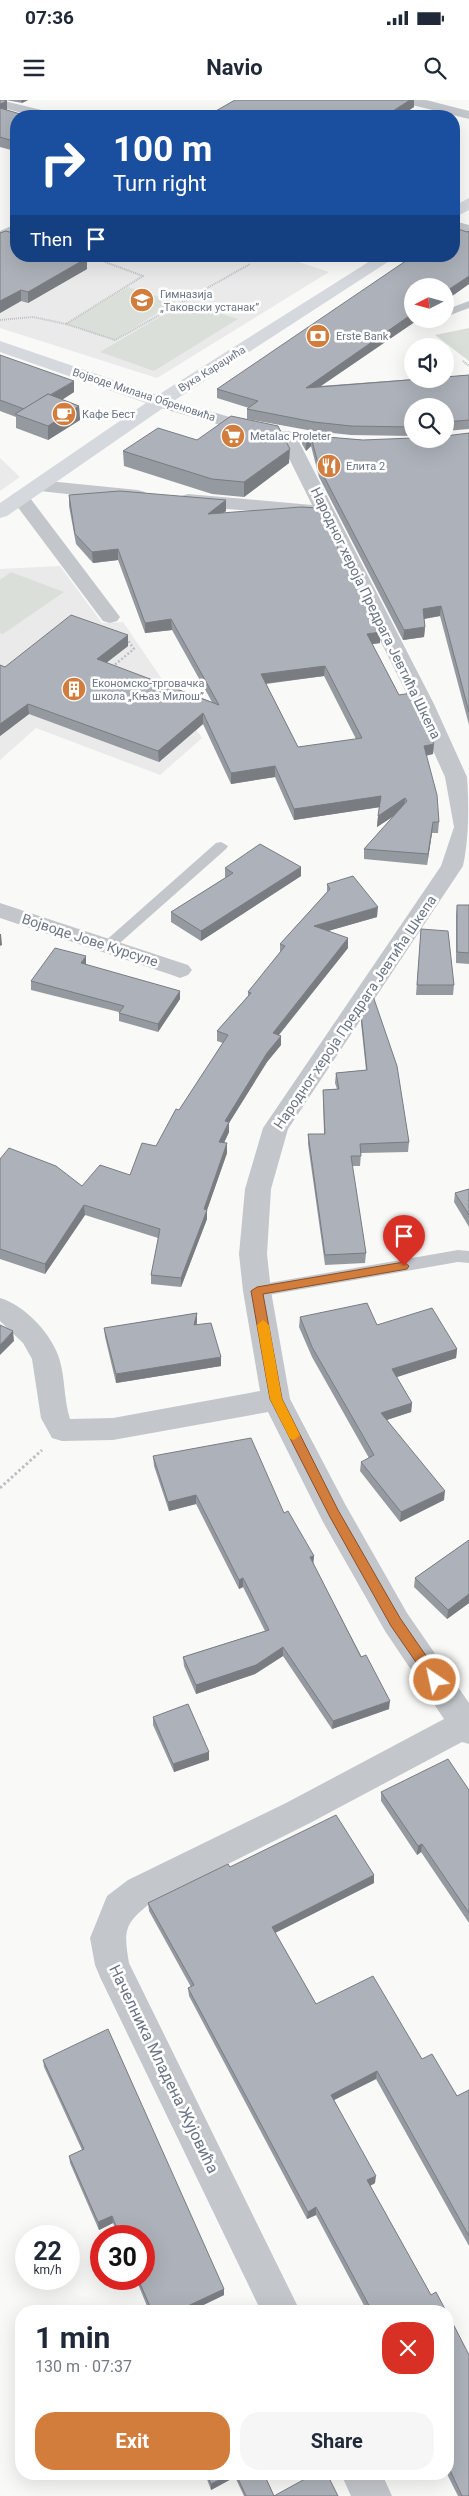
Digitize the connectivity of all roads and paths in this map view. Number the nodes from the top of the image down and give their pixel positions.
1 (409, 100) edge
2 (0, 103) edge
3 (26, 110) edge
4 (449, 110) edge
5 (105, 262) edge
6 (380, 262) edge
7 (250, 264) dead end
8 (469, 304) edge
9 (454, 310) edge
10 (0, 320) edge
11 (66, 324) junction
12 (0, 346) edge
13 (463, 361) dead end
14 (469, 366) edge
15 (160, 402) junction
16 (297, 438) joint
17 (38, 486) junction
18 (20, 498) junction
19 (153, 498) edge
20 (172, 499) edge
21 (0, 512) edge
22 (326, 512) junction
23 (110, 616) joint
24 (109, 670) edge
25 (222, 846) dead end
26 (0, 910) edge
27 (108, 946) junction
28 (180, 970) dead end
29 (469, 1257) edge
30 (257, 1291) junction
31 (0, 1308) edge
32 (276, 1399) junction
33 (62, 1430) junction
34 (0, 1488) edge
35 (468, 1725) edge
36 (278, 2305) edge
37 (364, 2480) edge
38 (372, 2496) edge

1 - 4 street
2 - 3 street
5 - 11 path
6 - 15 street, Вука Караџића
7 - 11 path
8 - 9 lane
10 - 11 path
12 - 15 street, Војводе Милана Обреновића
13 - 14 path
15 - 16 street, Војводе Милана Обреновића
15 - 17 street, Вука Караџића
16 - 22 street, Народног хероја Предрага Јевтића Шкепа
17 - 18 street, Вука Караџића
17 - 19 street
18 - 21 street, Вука Караџића
18 - 23 street
20 - 22 street
22 - 30 street, Народног хероја Предрага Јевтића Шкепа
23 - 24 path
25 - 27 lane
26 - 27 street, Војводе Јове Курсуле
27 - 28 street, Војводе Јове Курсуле
29 - 30 lane
30 - 32 street, Народног хероја Предрага Јевтића Шкепа
31 - 33 street
32 - 33 street
32 - 35 street, Народног хероја Предрага Јевтића Шкепа
33 - 34 path
35 - 36 street, Начелника Младена Жујовића
37 - 38 street

